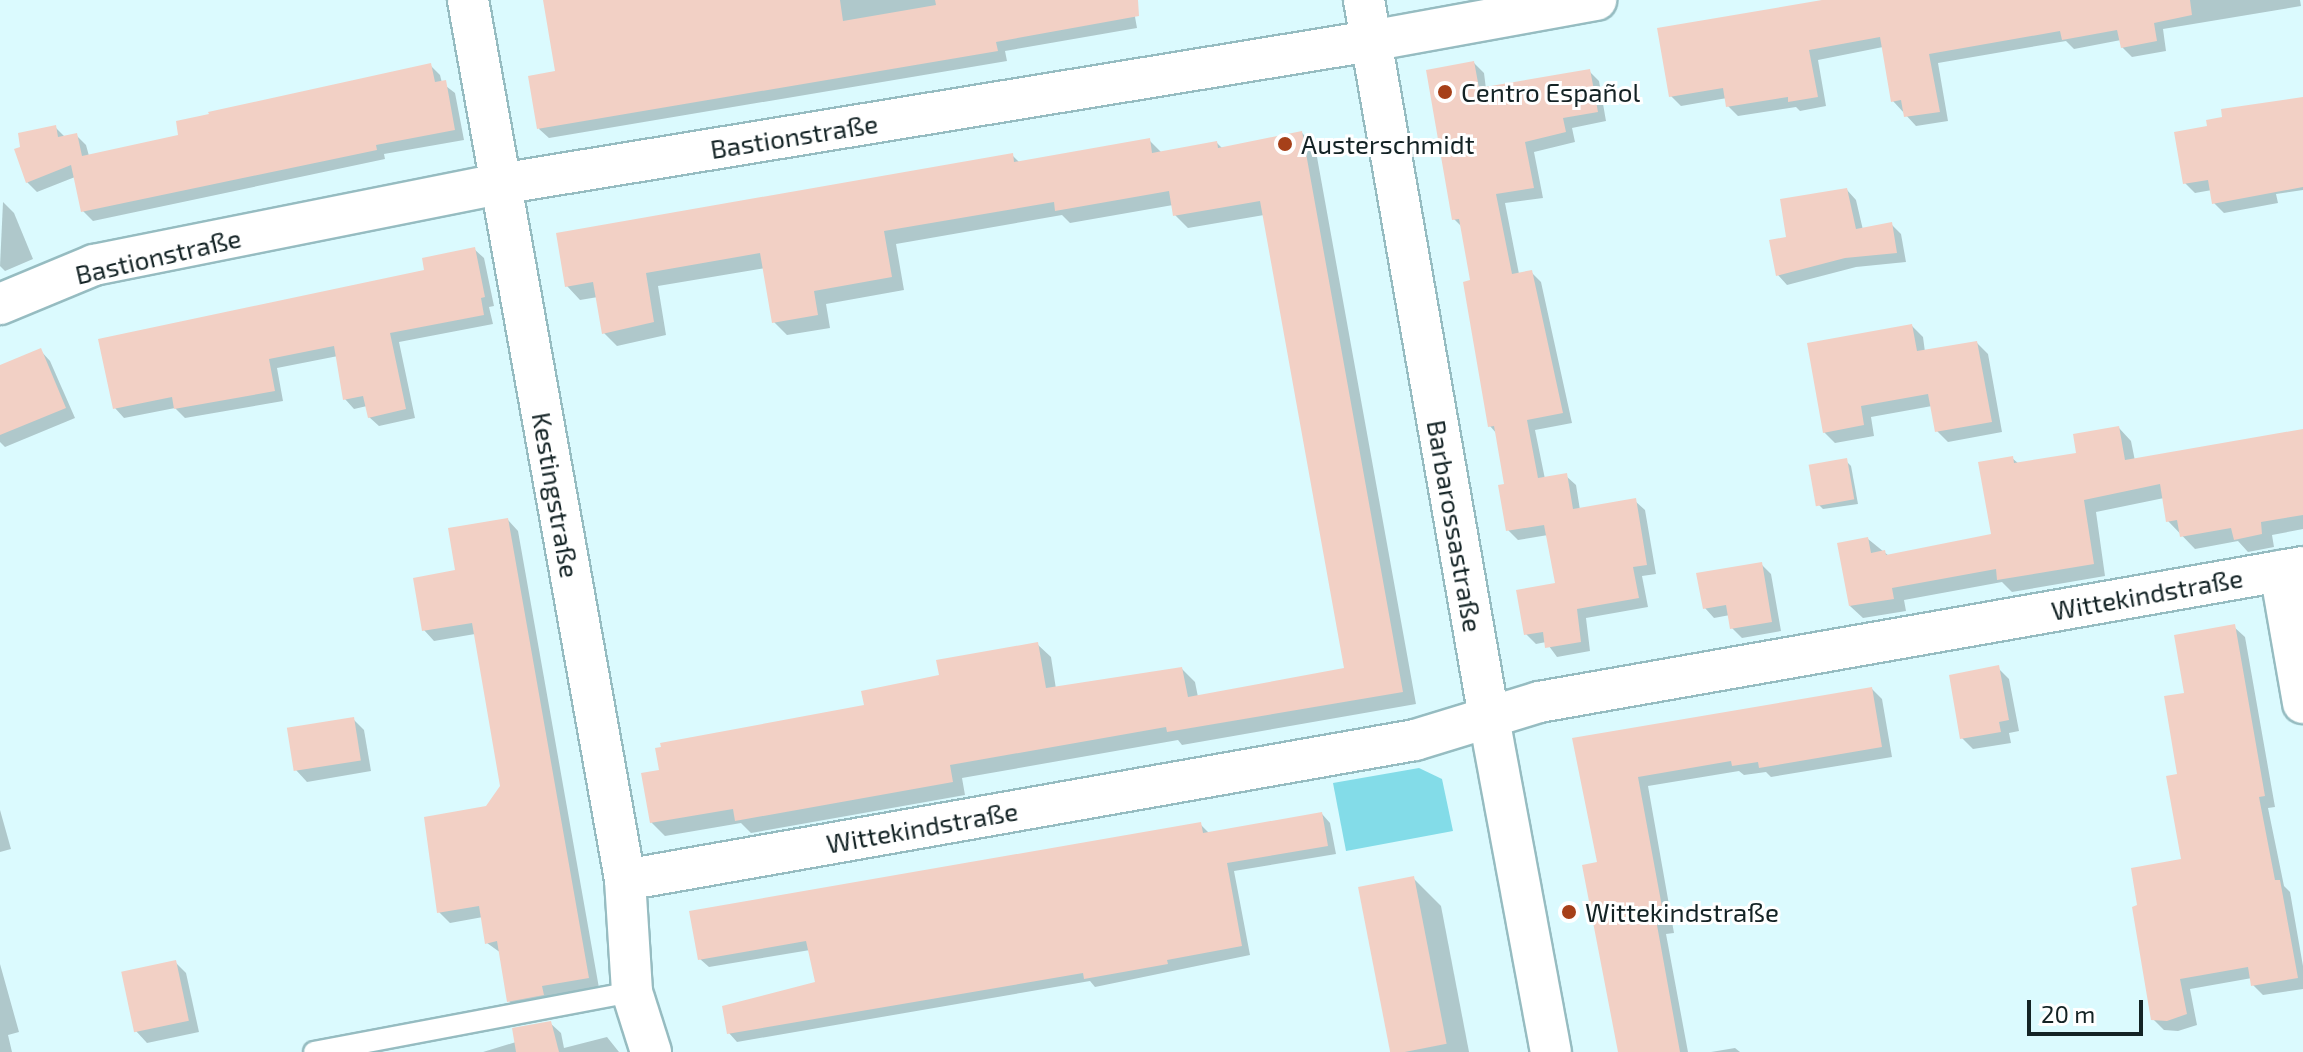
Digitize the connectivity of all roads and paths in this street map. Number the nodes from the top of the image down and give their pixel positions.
1 (468, 0) edge
2 (1364, 0) edge
3 (1596, 0) edge
4 (1370, 41) junction
5 (500, 184) junction
6 (0, 304) edge
7 (2291, 569) edge
8 (2303, 703) edge
9 (1489, 718) junction
10 (625, 880) junction
11 (632, 992) junction
12 (314, 1052) edge
13 (651, 1052) edge
14 (1551, 1052) edge

1 - 5 street, Kestingstraße
2 - 4 street, Barbarossastraße
3 - 4 street, Bastionstraße
4 - 5 street, Bastionstraße
4 - 9 street, Barbarossastraße
5 - 6 street, Bastionstraße
5 - 10 street, Kestingstraße
7 - 8 street
7 - 9 street, Wittekindstraße
9 - 10 street, Wittekindstraße
9 - 14 street, Barbarossastraße
10 - 11 street, Kestingstraße
11 - 12 lane
11 - 13 street, Kestingstraße

